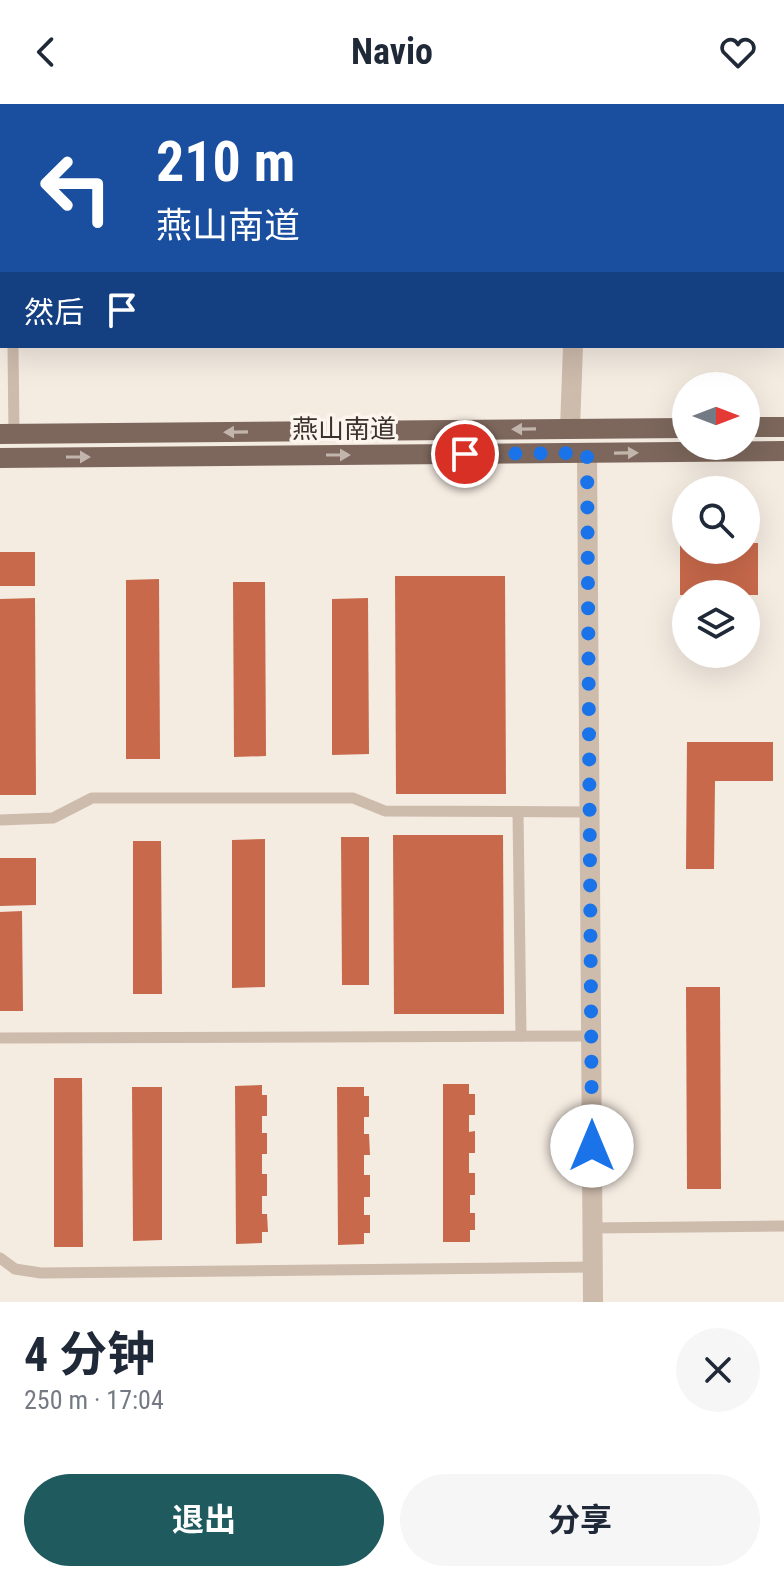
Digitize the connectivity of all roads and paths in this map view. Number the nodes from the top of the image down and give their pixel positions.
1 (13, 348) edge
2 (573, 348) edge
3 (760, 427) edge
4 (784, 427) edge
5 (672, 428) edge
6 (570, 429) junction
7 (7, 434) edge
8 (784, 451) edge
9 (587, 453) junction
10 (0, 458) edge
11 (518, 812) junction
12 (589, 812) junction
13 (0, 820) edge
14 (521, 1036) junction
15 (591, 1036) junction
16 (0, 1038) edge
17 (784, 1226) edge
18 (592, 1228) junction
19 (0, 1258) edge
20 (593, 1267) junction
21 (593, 1302) edge

1 - 7 lane
2 - 6 street
3 - 4 main road
5 - 6 main road, 燕山南道
6 -> 7 main road, 燕山南道
9 -> 8 main road, 燕山南道
10 -> 9 main road, 燕山南道
9 - 12 street
11 - 12 lane
11 - 13 lane
11 - 14 lane
12 - 15 street
14 - 15 lane
14 - 16 lane
15 - 18 street
17 - 18 lane
18 - 20 street
19 - 20 lane
20 - 21 street

